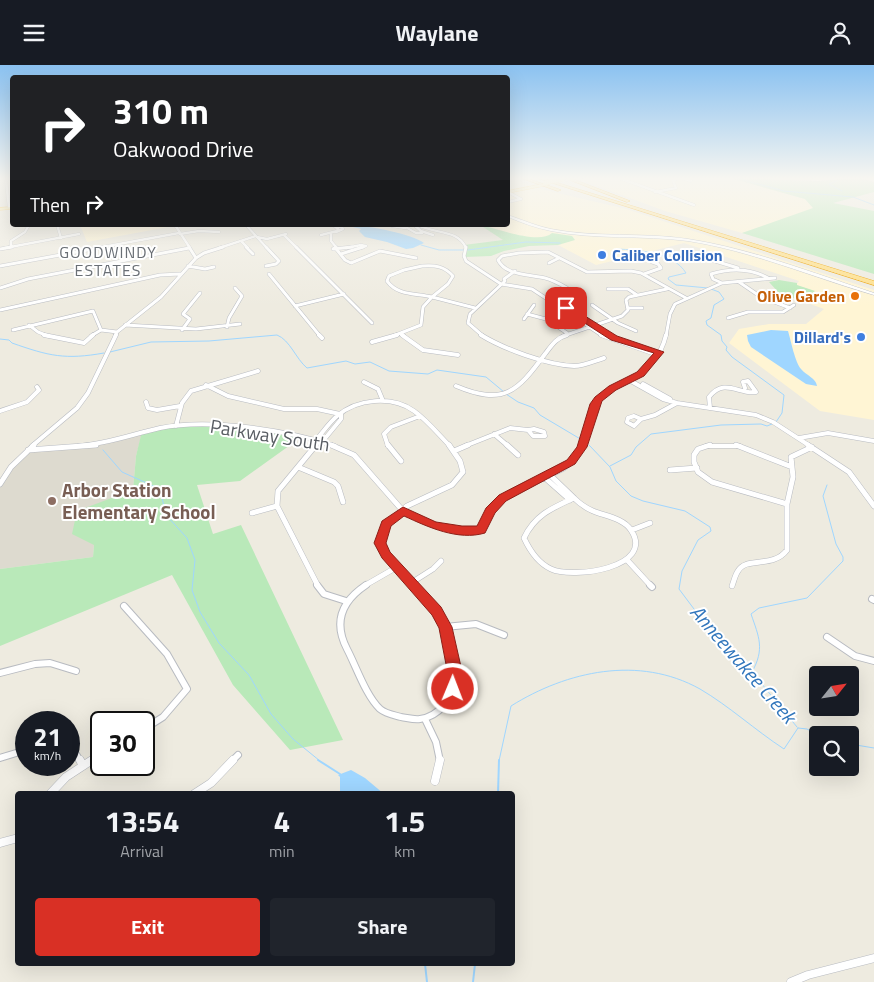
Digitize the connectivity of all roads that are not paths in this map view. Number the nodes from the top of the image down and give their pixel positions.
1 (520, 221) edge
2 (674, 221) edge
3 (676, 221) edge
4 (685, 221) edge
5 (28, 227) edge
6 (58, 227) edge
7 (176, 227) edge
8 (248, 227) edge
9 (335, 227) edge
10 (400, 227) edge
11 (416, 227) edge
12 (422, 227) edge
13 (408, 228) joint
14 (429, 230) junction
15 (706, 230) junction
16 (219, 232) dead end
17 (333, 232) junction
18 (179, 233) junction
19 (423, 233) junction
20 (79, 234) dead end
21 (321, 235) dead end
22 (256, 237) junction
23 (61, 238) junction
24 (462, 241) junction
25 (242, 242) junction
26 (11, 246) junction
27 (189, 248) junction
28 (0, 249) edge
29 (337, 250) junction
30 (688, 250) dead end
31 (253, 254) dead end
32 (341, 254) junction
33 (560, 257) junction
34 (196, 258) junction
35 (416, 258) dead end
36 (652, 261) dead end
37 (549, 263) dead end
38 (0, 266) edge
39 (188, 266) junction
40 (266, 266) dead end
41 (214, 267) dead end
42 (503, 267) junction
43 (741, 269) junction
44 (797, 269) junction
45 (516, 272) junction
46 (180, 274) junction
47 (269, 274) dead end
48 (528, 274) junction
49 (644, 274) junction
50 (382, 277) dead end
51 (387, 278) junction
52 (768, 278) junction
53 (775, 278) dead end
54 (874, 279) edge
55 (739, 281) junction
56 (503, 282) junction
57 (722, 283) junction
58 (874, 283) edge
59 (853, 287) junction
60 (0, 288) edge
61 (235, 288) dead end
62 (567, 288) dead end
63 (608, 289) dead end
64 (667, 289) junction
65 (200, 293) dead end
66 (344, 294) junction
67 (874, 294) edge
68 (637, 295) junction
69 (432, 297) junction
70 (686, 298) junction
71 (534, 305) dead end
72 (592, 305) dead end
73 (794, 305) dead end
74 (295, 306) junction
75 (628, 307) junction
76 (475, 308) junction
77 (642, 308) dead end
78 (790, 308) junction
79 (0, 310) edge
80 (527, 313) junction
81 (728, 318) dead end
82 (524, 319) dead end
83 (613, 319) junction
84 (372, 323) dead end
85 (240, 324) dead end
86 (29, 325) junction
87 (125, 325) junction
88 (590, 326) junction
89 (227, 327) junction
90 (12, 330) dead end
91 (101, 330) junction
92 (182, 330) junction
93 (636, 331) dead end
94 (118, 332) junction
95 (566, 333) junction
96 (401, 334) junction
97 (322, 338) dead end
98 (372, 342) dead end
99 (659, 354) junction
100 (458, 355) dead end
101 (542, 358) junction
102 (604, 358) dead end
103 (258, 371) dead end
104 (631, 379) junction
105 (364, 382) dead end
106 (206, 385) junction
107 (456, 386) dead end
108 (37, 387) dead end
109 (745, 388) dead end
110 (383, 401) junction
111 (146, 403) dead end
112 (677, 403) junction
113 (180, 406) junction
114 (710, 408) junction
115 (0, 411) edge
116 (341, 414) junction
117 (420, 415) junction
118 (641, 419) dead end
119 (176, 426) junction
120 (528, 430) dead end
121 (494, 435) junction
122 (799, 438) junction
123 (319, 441) junction
124 (874, 441) edge
125 (812, 447) junction
126 (28, 450) junction
127 (454, 451) junction
128 (518, 455) dead end
129 (401, 461) dead end
130 (298, 467) junction
131 (792, 467) junction
132 (697, 468) junction
133 (670, 470) dead end
134 (547, 476) junction
135 (0, 484) edge
136 (572, 499) junction
137 (343, 502) dead end
138 (788, 504) junction
139 (277, 506) junction
140 (874, 506) edge
141 (403, 511) junction
142 (252, 513) dead end
143 (650, 523) dead end
144 (632, 530) junction
145 (441, 561) dead end
146 (628, 561) junction
147 (397, 567) junction
148 (411, 583) junction
149 (732, 585) dead end
150 (652, 587) dead end
151 (346, 601) junction
152 (124, 606) dead end
153 (446, 627) junction
154 (504, 635) dead end
155 (827, 637) dead end
156 (874, 661) edge
157 (76, 671) dead end
158 (0, 673) edge
159 (425, 719) junction
160 (155, 722) edge
161 (15, 753) edge
162 (238, 755) dead end
163 (0, 758) edge
164 (80, 761) edge
165 (90, 761) edge
166 (83, 766) junction
167 (435, 781) dead end
168 (53, 791) edge
169 (199, 791) edge
170 (15, 839) edge
171 (0, 843) edge
172 (874, 958) edge
173 (791, 982) edge

1 - 44 main road
2 - 15 highway
3 - 15 highway
4 - 54 highway
5 - 26 street
6 - 23 street
7 - 18 street
8 - 22 street
9 - 17 street
10 - 13 street
11 - 19 street
12 - 14 street
13 - 19 street
14 - 19 street
14 - 24 street
15 - 58 highway
16 - 18 street
17 - 21 street
17 - 29 street
18 - 27 street
18 - 38 street
19 - 24 street
20 - 23 street
22 - 25 street
22 - 40 street
22 - 66 street
23 - 26 street
24 - 56 street
25 - 31 street
25 - 34 street
26 - 28 street
27 - 34 street
27 - 60 street
29 - 32 street
29 - 32 street
30 - 43 street
32 - 35 street
33 - 37 street
33 - 42 street
33 - 49 street
34 - 39 street
36 - 49 street
39 - 41 street
39 - 46 street
42 - 45 street
42 - 48 street
43 - 52 street
43 - 57 street
44 - 59 main road
44 - 59 main road
45 - 48 street
45 - 56 street
46 - 79 street
46 - 87 street
47 - 74 street
48 - 62 street
49 - 64 street
50 - 51 street
51 - 69 street
51 - 69 street
52 - 53 street
52 - 55 street
55 - 57 street
55 - 78 street
56 - 76 street
56 - 88 street
57 - 70 street
59 - 67 main road
61 - 89 street
63 - 68 street
64 - 68 street
64 - 70 street
65 - 92 street
66 - 74 street
66 - 84 street
68 - 75 street
69 - 76 street
69 - 96 street
70 - 99 street
71 - 80 street
72 - 83 street
73 - 78 street
74 - 97 street
75 - 77 street
75 - 83 street
76 - 101 street
78 - 81 street
80 - 82 street
80 - 95 street
83 - 88 street
83 - 93 street
85 - 89 street
86 - 90 street
86 - 91 street
86 - 91 street
87 - 92 street
87 - 94 street
88 - 95 street
88 - 99 street
89 - 92 street
91 - 94 street
94 - 126 street
95 - 101 street
96 - 98 street
96 - 100 street
99 - 104 street
101 - 102 street
101 - 107 street
103 - 106 street
104 - 112 street
104 - 134 street
105 - 110 street
106 - 113 street
106 - 116 street
108 - 115 street
109 - 114 street
110 - 116 street
110 - 117 street
111 - 113 street
112 - 114 street
112 - 118 street
113 - 119 street
114 - 122 street
116 - 123 street
117 - 127 street
117 - 129 street
119 - 123 street, Parkway South
119 - 126 street, Parkway South
120 - 121 street
121 - 127 street
121 - 128 street
122 - 124 street
122 - 125 street
123 - 130 street
123 - 141 street, Parkway South
125 - 131 street
125 - 140 street
126 - 135 street
127 - 141 street
130 - 137 street
130 - 139 street
131 - 132 street
131 - 138 street
132 - 133 street
132 - 138 street
134 - 136 street
134 - 141 street, Parkway South
136 - 144 street
136 - 146 street
138 - 149 street
139 - 142 street
139 - 151 street
141 - 147 street
143 - 144 street
144 - 146 street
145 - 148 street
146 - 150 street
147 - 148 street
147 - 151 street
148 - 153 street
151 - 159 street
152 - 160 street
153 - 154 street
153 - 159 street
155 - 156 street
157 - 158 street
159 - 167 street
161 - 163 street
162 - 169 street
164 - 166 street
165 - 166 street
166 - 168 street
170 - 171 street
172 - 173 street

